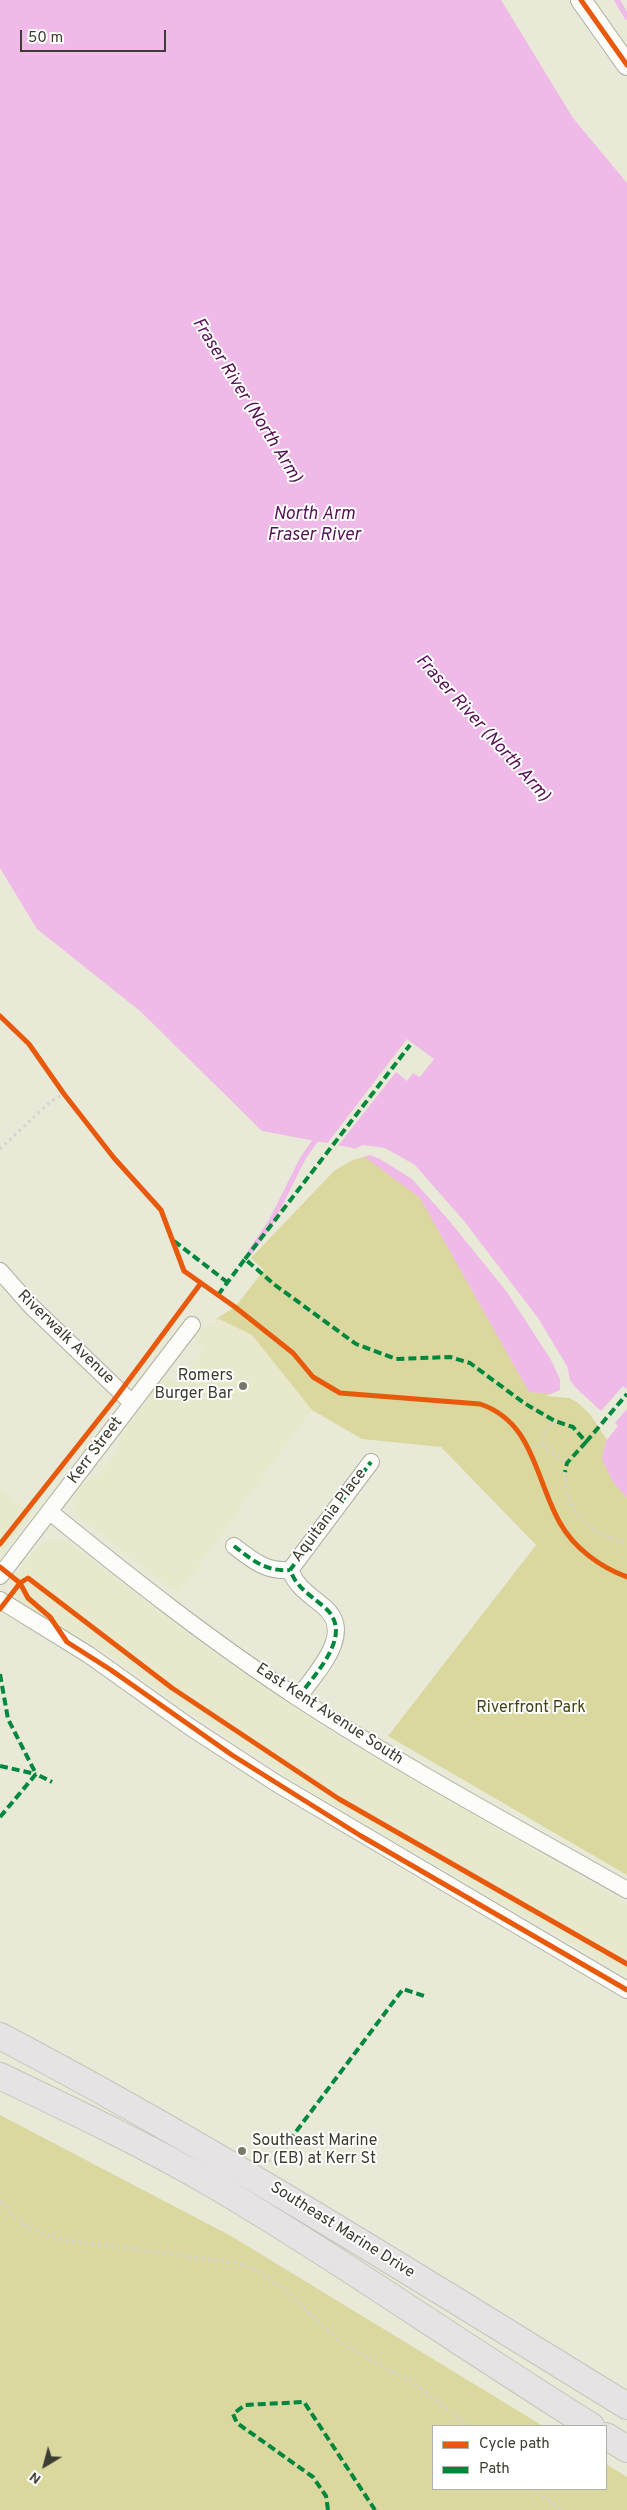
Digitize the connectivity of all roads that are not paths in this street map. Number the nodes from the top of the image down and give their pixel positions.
1 (581, 0) edge
2 (627, 65) edge
3 (0, 1272) edge
4 (192, 1325) dead end
5 (132, 1403) junction
6 (371, 1462) dead end
7 (50, 1512) junction
8 (234, 1546) dead end
9 (290, 1570) junction
10 (0, 1576) edge
11 (0, 1600) edge
12 (298, 1698) junction
13 (627, 1890) edge
14 (627, 1990) edge
15 (0, 2036) edge
16 (0, 2076) edge
17 (627, 2406) edge
18 (589, 2425) edge
19 (607, 2437) edge
20 (627, 2449) edge

1 - 2 street
3 - 5 street, Riverwalk Avenue
4 - 5 street, Kerr Street
5 - 7 street, Kerr Street
6 - 9 street, Aquitania Place
7 - 10 street, Kerr Street
7 - 12 street, East Kent Avenue South
8 - 9 street, Aquitania Place
9 - 12 street, Aquitania Place
11 - 14 street
12 - 13 street, East Kent Avenue South
15 - 17 main road, Southeast Marine Drive
16 - 18 main road, Southeast Marine Drive
19 - 20 main road

